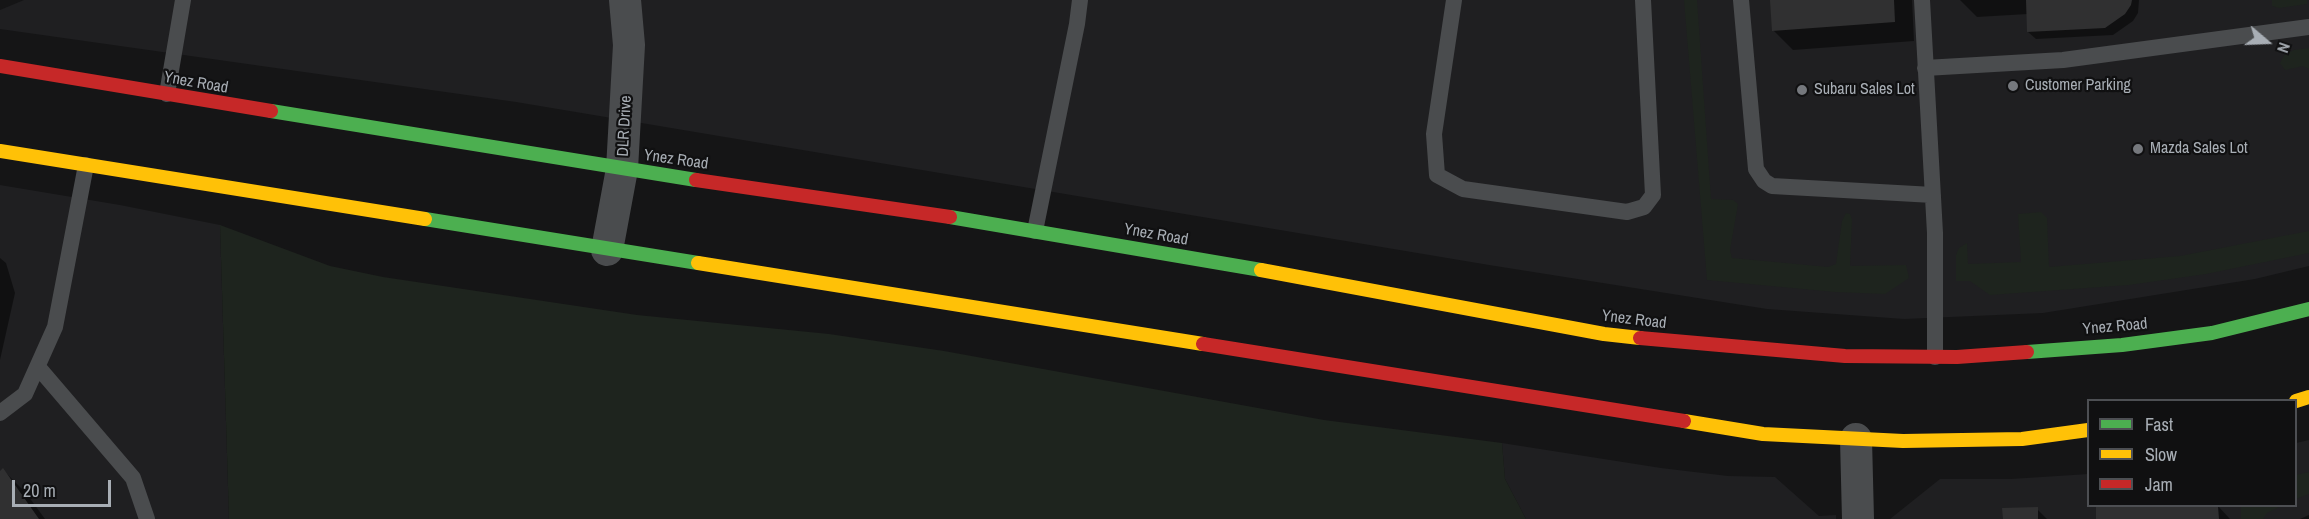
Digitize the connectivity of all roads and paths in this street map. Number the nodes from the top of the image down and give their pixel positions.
1 (183, 0) edge
2 (625, 0) edge
3 (1080, 0) edge
4 (1454, 0) edge
5 (1643, 0) edge
6 (1741, 0) edge
7 (1922, 0) edge
8 (2309, 27) edge
9 (0, 66) edge
10 (1925, 68) junction
11 (167, 94) junction
12 (0, 152) edge
13 (86, 165) junction
14 (622, 169) junction
15 (1933, 195) junction
16 (1035, 231) junction
17 (607, 250) junction
18 (2309, 309) edge
19 (1935, 357) junction
20 (38, 368) junction
21 (0, 413) edge
22 (2087, 430) edge
23 (1856, 439) junction
24 (147, 519) edge
25 (1858, 519) edge

1 - 11 lane
2 - 14 street, DLR Drive
3 - 16 lane
4 - 5 lane
6 - 15 lane
7 - 10 lane
8 - 10 lane
9 - 11 main road, Ynez Road
10 - 15 lane
11 - 14 main road, Ynez Road
12 - 13 main road
13 - 17 main road
13 - 20 lane
14 - 16 main road, Ynez Road
14 - 17 street, DLR Drive
15 - 19 lane
16 - 19 main road, Ynez Road
17 - 23 main road
18 - 19 main road, Ynez Road
20 - 21 lane
20 - 24 lane
22 - 23 main road
23 - 25 street

